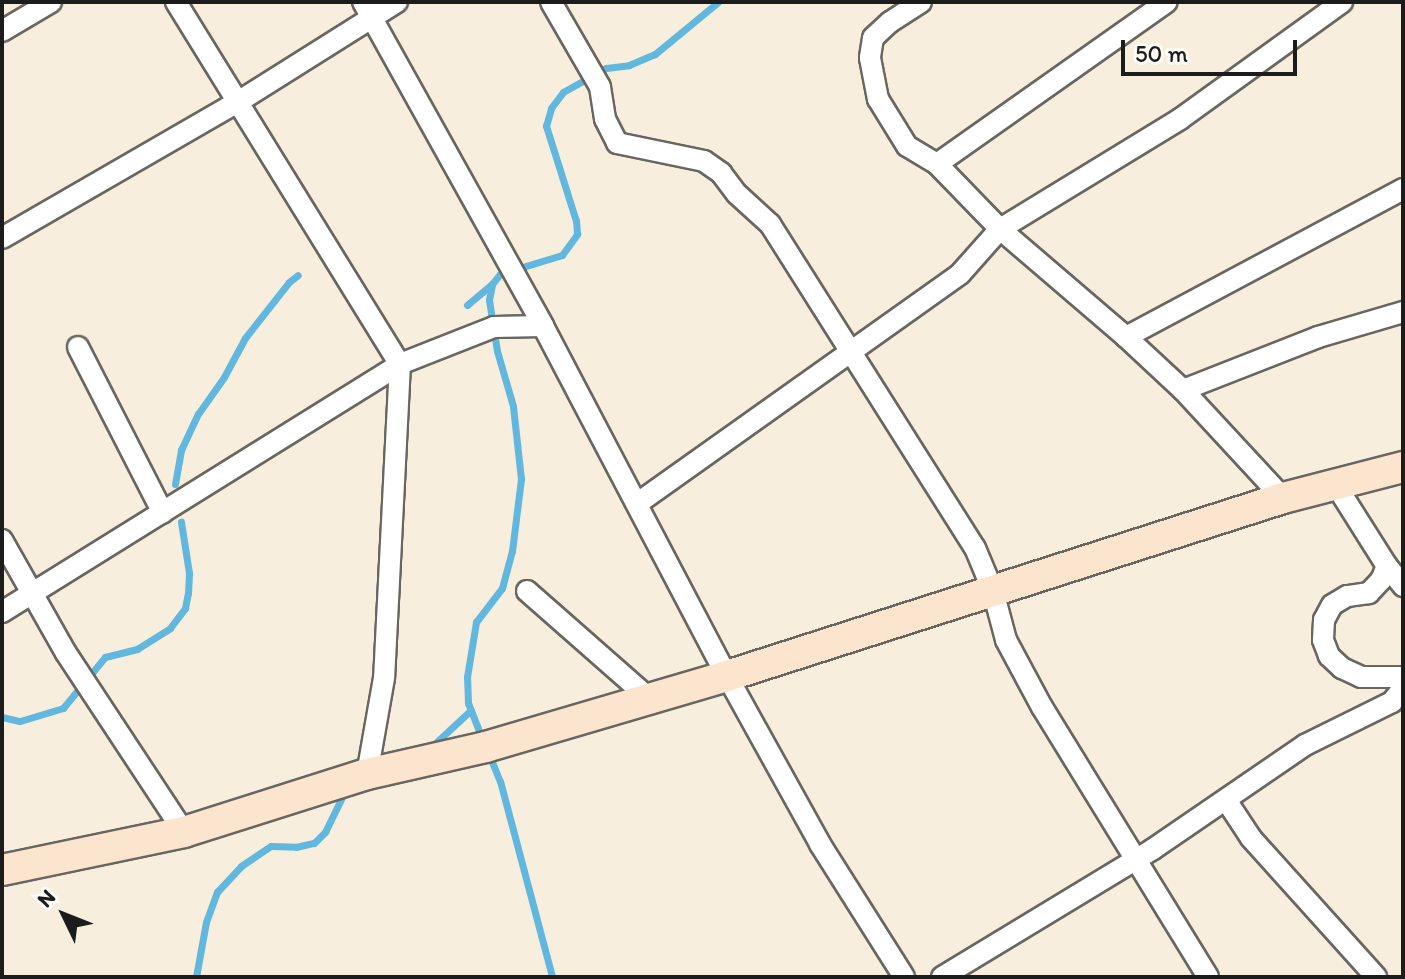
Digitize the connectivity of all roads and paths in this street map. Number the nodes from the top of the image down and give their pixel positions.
1 (51, 2) edge
2 (176, 2) edge
3 (397, 2) edge
4 (551, 2) edge
5 (921, 2) edge
6 (1167, 2) edge
7 (1342, 2) edge
8 (368, 10) edge
9 (2, 31) edge
10 (238, 102) junction
11 (937, 164) junction
12 (1403, 189) edge
13 (1000, 229) junction
14 (2, 238) edge
15 (1403, 312) edge
16 (543, 326) junction
17 (1126, 337) junction
18 (78, 347) dead end
19 (851, 354) junction
20 (400, 364) junction
21 (1183, 390) junction
22 (1403, 467) edge
23 (1337, 487) junction
24 (1283, 498) junction
25 (638, 503) junction
26 (167, 510) junction
27 (2, 540) edge
28 (1387, 566) junction
29 (1403, 586) edge
30 (527, 591) dead end
31 (993, 591) junction
32 (33, 593) junction
33 (2, 612) edge
34 (727, 676) junction
35 (1403, 677) edge
36 (1403, 688) edge
37 (649, 698) junction
38 (367, 774) junction
39 (1226, 800) junction
40 (184, 832) junction
41 (1134, 858) junction
42 (2, 870) edge
43 (904, 977) edge
44 (942, 977) edge
45 (1208, 977) edge
46 (1376, 977) edge

1 - 9 street
2 - 10 street
3 - 8 street
4 - 19 street
5 - 11 street
6 - 11 street
7 - 13 street
8 - 10 street
8 - 16 street
10 - 14 street
10 - 20 street
11 - 13 street
12 - 17 street
13 - 17 street
13 - 19 street
15 - 21 street
16 - 20 street
16 - 25 street
17 - 21 street
18 - 26 street
19 - 25 street
19 - 31 street
20 - 26 street
20 - 38 street
21 - 24 street
22 - 23 street
23 - 24 street
23 - 28 street
24 - 31 street
25 - 34 street
26 - 32 street
27 - 32 street
28 - 29 street
28 - 35 street
30 - 37 street
31 - 34 street
31 - 41 street
32 - 33 street
32 - 40 street
34 - 37 street
34 - 43 street
36 - 39 street
37 - 38 street
38 - 40 street
39 - 41 street
39 - 46 street
40 - 42 street
41 - 44 street
41 - 45 street

